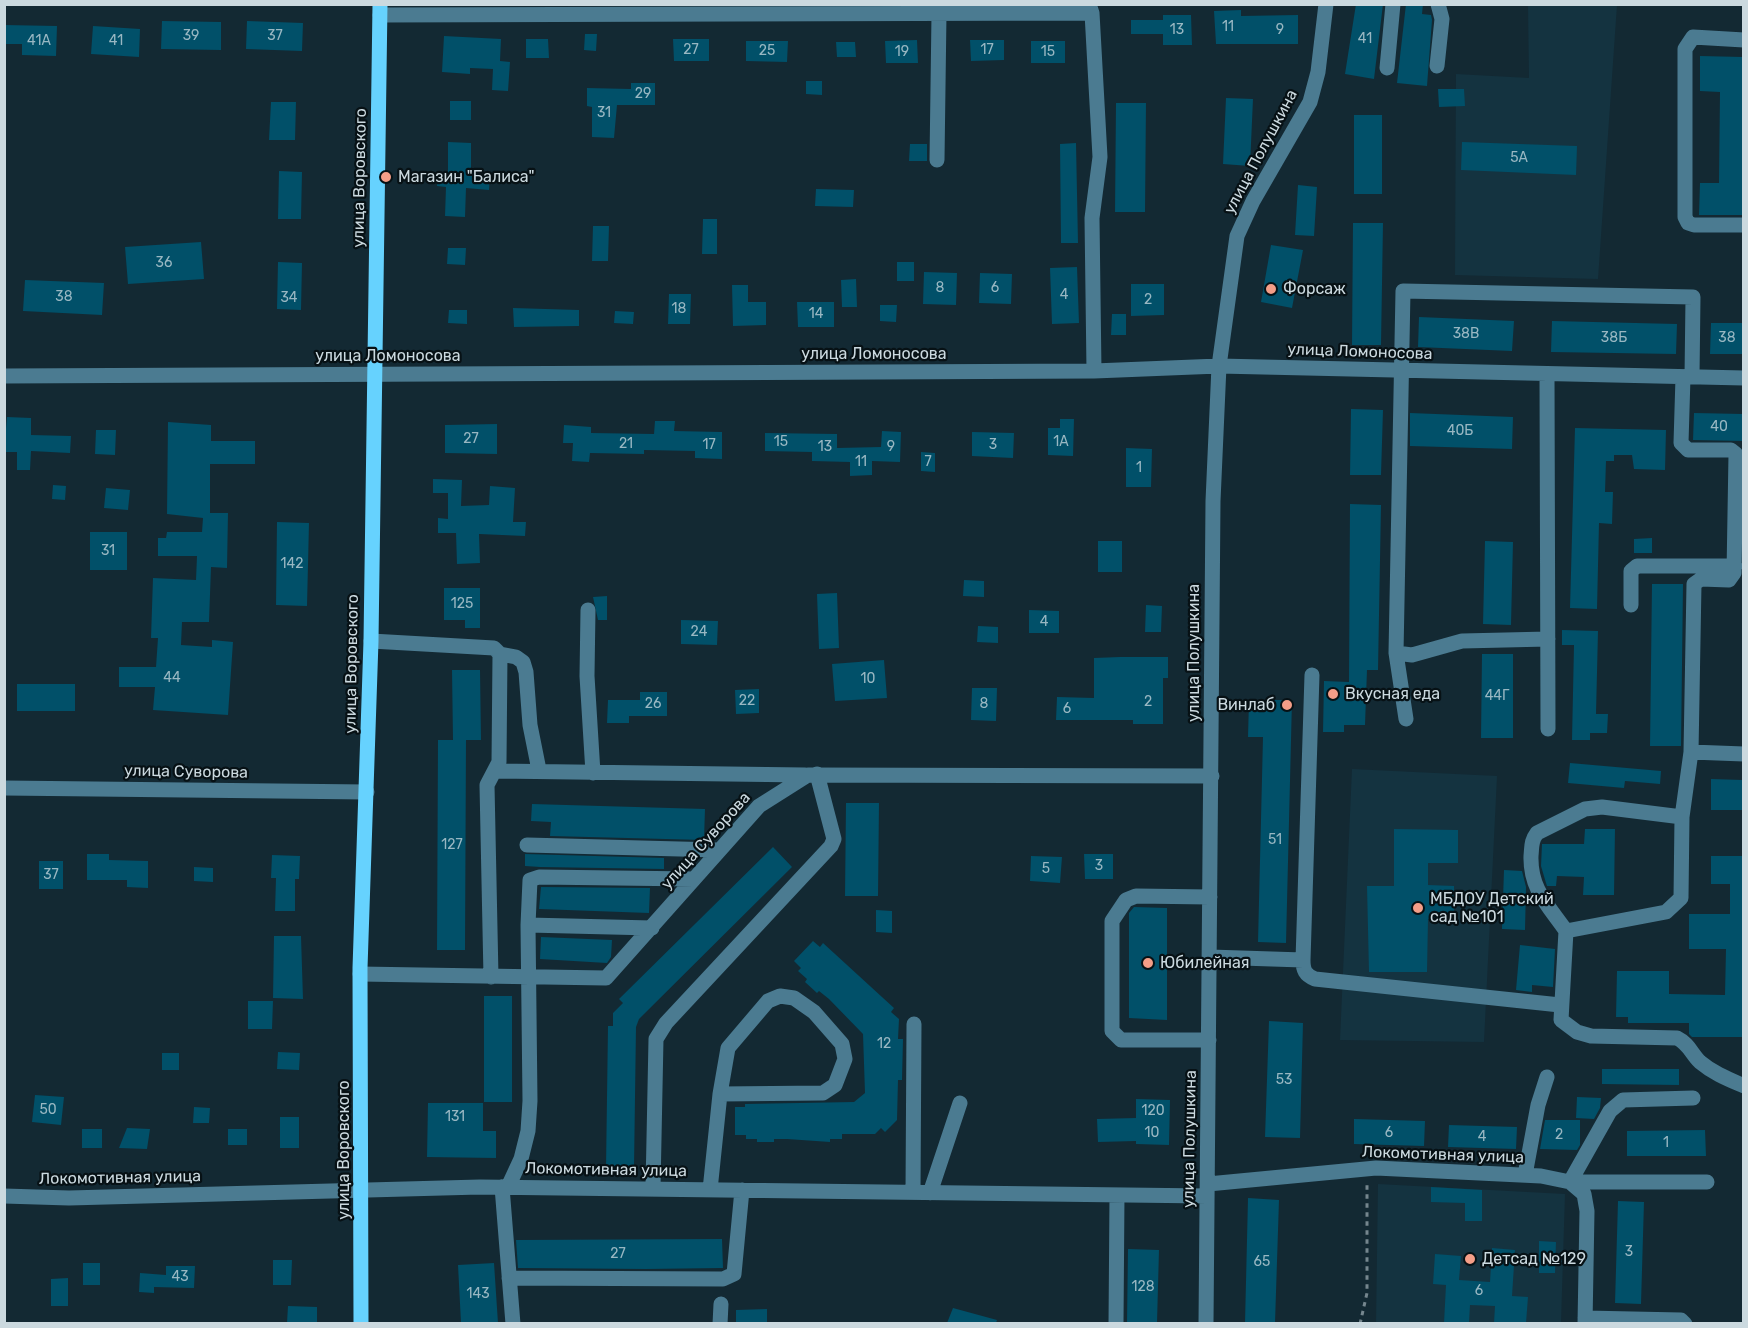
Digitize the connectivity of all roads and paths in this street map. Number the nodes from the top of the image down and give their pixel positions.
1 (1326, 4) edge
2 (1393, 4) edge
3 (1438, 4) edge
4 (834, 9) edge
5 (1090, 9) edge
6 (380, 10) edge
7 (498, 10) edge
8 (939, 14) junction
9 (1743, 40) edge
10 (1437, 66) dead end
11 (1387, 68) dead end
12 (937, 160) dead end
13 (1743, 225) edge
14 (1219, 366) junction
15 (1094, 371) junction
16 (1400, 371) junction
17 (1547, 374) junction
18 (375, 375) junction
19 (4, 376) edge
20 (1687, 377) junction
21 (1743, 378) edge
22 (1735, 566) junction
23 (1631, 605) dead end
24 (588, 610) dead end
25 (1548, 639) junction
26 (371, 641) junction
27 (1396, 653) junction
28 (500, 654) junction
29 (1312, 675) dead end
30 (1406, 719) dead end
31 (1548, 729) dead end
32 (1691, 752) junction
33 (1743, 754) edge
34 (539, 770) junction
35 (497, 771) junction
36 (592, 773) junction
37 (813, 775) junction
38 (1212, 776) junction
39 (4, 788) edge
40 (367, 792) junction
41 (1682, 817) junction
42 (527, 845) dead end
43 (718, 850) junction
44 (694, 879) junction
45 (1210, 897) junction
46 (528, 925) junction
47 (652, 928) junction
48 (1566, 931) junction
49 (1210, 957) junction
50 (1303, 960) junction
51 (360, 974) junction
52 (490, 977) junction
53 (527, 978) junction
54 (1560, 1005) junction
55 (914, 1024) dead end
56 (1209, 1040) junction
57 (1547, 1077) dead end
58 (1743, 1086) edge
59 (720, 1094) junction
60 (1693, 1098) dead end
61 (960, 1103) dead end
62 (1367, 1169) junction
63 (1525, 1175) junction
64 (1570, 1182) junction
65 (1707, 1182) dead end
66 (505, 1187) junction
67 (653, 1188) junction
68 (710, 1190) junction
69 (742, 1190) junction
70 (1207, 1190) junction
71 (362, 1192) junction
72 (913, 1192) junction
73 (930, 1193) junction
74 (1117, 1195) junction
75 (4, 1196) edge
76 (509, 1278) junction
77 (721, 1304) dead end
78 (1585, 1321) edge
79 (361, 1323) edge
80 (513, 1323) edge
81 (720, 1323) edge
82 (1116, 1323) edge
83 (1206, 1323) edge
84 (1360, 1323) edge
85 (1685, 1323) edge

1 - 14 street, улица Полушкина
2 - 11 street
3 - 10 street
4 - 7 street
4 - 8 street
5 - 8 street
5 - 15 street
6 - 7 street
6 - 18 main road, улица Воровского
8 - 12 street
9 - 13 street
14 - 15 street, улица Ломоносова
14 - 16 street, улица Ломоносова
14 - 38 street, улица Полушкина
15 - 18 street, улица Ломоносова
16 - 17 street, улица Ломоносова
16 - 20 street
16 - 27 street
17 - 20 street, улица Ломоносова
17 - 25 street
18 - 19 street, улица Ломоносова
18 - 26 main road, улица Воровского
20 - 21 street, улица Ломоносова
20 - 22 street
22 - 23 street
22 - 32 street
24 - 36 street
25 - 27 street
25 - 31 street
26 - 28 street
26 - 40 main road, улица Воровского
27 - 30 street
28 - 34 street
28 - 35 street
29 - 50 street
32 - 33 street
32 - 41 street
34 - 35 street
34 - 36 street
35 - 52 street
36 - 37 street
37 - 38 street
37 - 43 street, улица Суворова
37 - 67 street
38 - 45 street, улица Полушкина
39 - 40 street, улица Суворова
40 - 51 main road, улица Воровского
41 - 48 street
41 - 48 street
42 - 43 street
43 - 44 street, улица Суворова
44 - 46 street
44 - 47 street, улица Суворова
45 - 49 street, улица Полушкина
45 - 56 street
46 - 47 street
46 - 53 street
47 - 53 street, улица Суворова
48 - 54 street
49 - 50 street
49 - 56 street, улица Полушкина
50 - 54 street
51 - 52 street, улица Суворова
51 - 71 main road, улица Воровского
52 - 53 street, улица Суворова
53 - 66 street
54 - 58 street
55 - 72 street
56 - 70 street, улица Полушкина
57 - 63 street
59 - 59 street
59 - 68 street
60 - 64 street
61 - 73 street
62 - 63 street, Локомотивная улица
62 - 70 street, Локомотивная улица
62 - 84 path
63 - 64 street, Локомотивная улица
64 - 65 street, Локомотивная улица
64 - 78 street
66 - 67 street, Локомотивная улица
66 - 71 street, Локомотивная улица
66 - 76 street
67 - 68 street, Локомотивная улица
68 - 69 street, Локомотивная улица
69 - 72 street, Локомотивная улица
69 - 76 street
70 - 74 street, Локомотивная улица
70 - 83 street, улица Полушкина
71 - 75 street, Локомотивная улица
71 - 79 main road, улица Воровского
72 - 73 street, Локомотивная улица
73 - 74 street, Локомотивная улица
74 - 82 street
76 - 80 street
77 - 81 street
78 - 85 street

